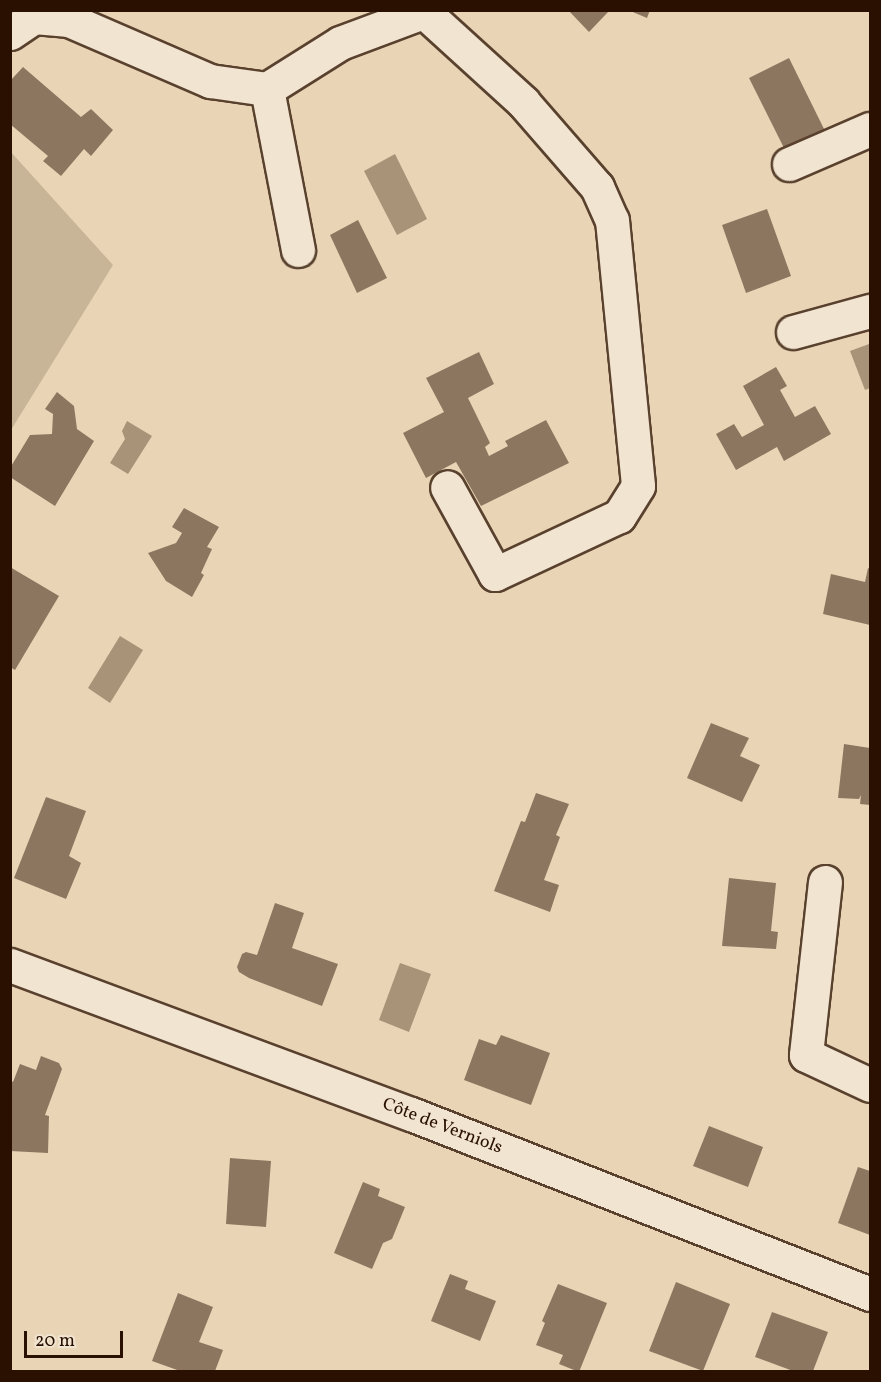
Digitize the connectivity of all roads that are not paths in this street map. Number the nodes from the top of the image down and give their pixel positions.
1 (423, 11) edge
2 (10, 33) edge
3 (267, 89) junction
4 (870, 129) edge
5 (789, 164) dead end
6 (298, 250) dead end
7 (870, 311) edge
8 (793, 332) dead end
9 (447, 487) dead end
10 (825, 882) dead end
11 (10, 965) edge
12 (870, 1085) edge
13 (870, 1294) edge

1 - 3 street
1 - 9 street
2 - 3 street
3 - 6 street
4 - 5 street
7 - 8 street
10 - 12 street
11 - 13 street, Côte de Verniols

